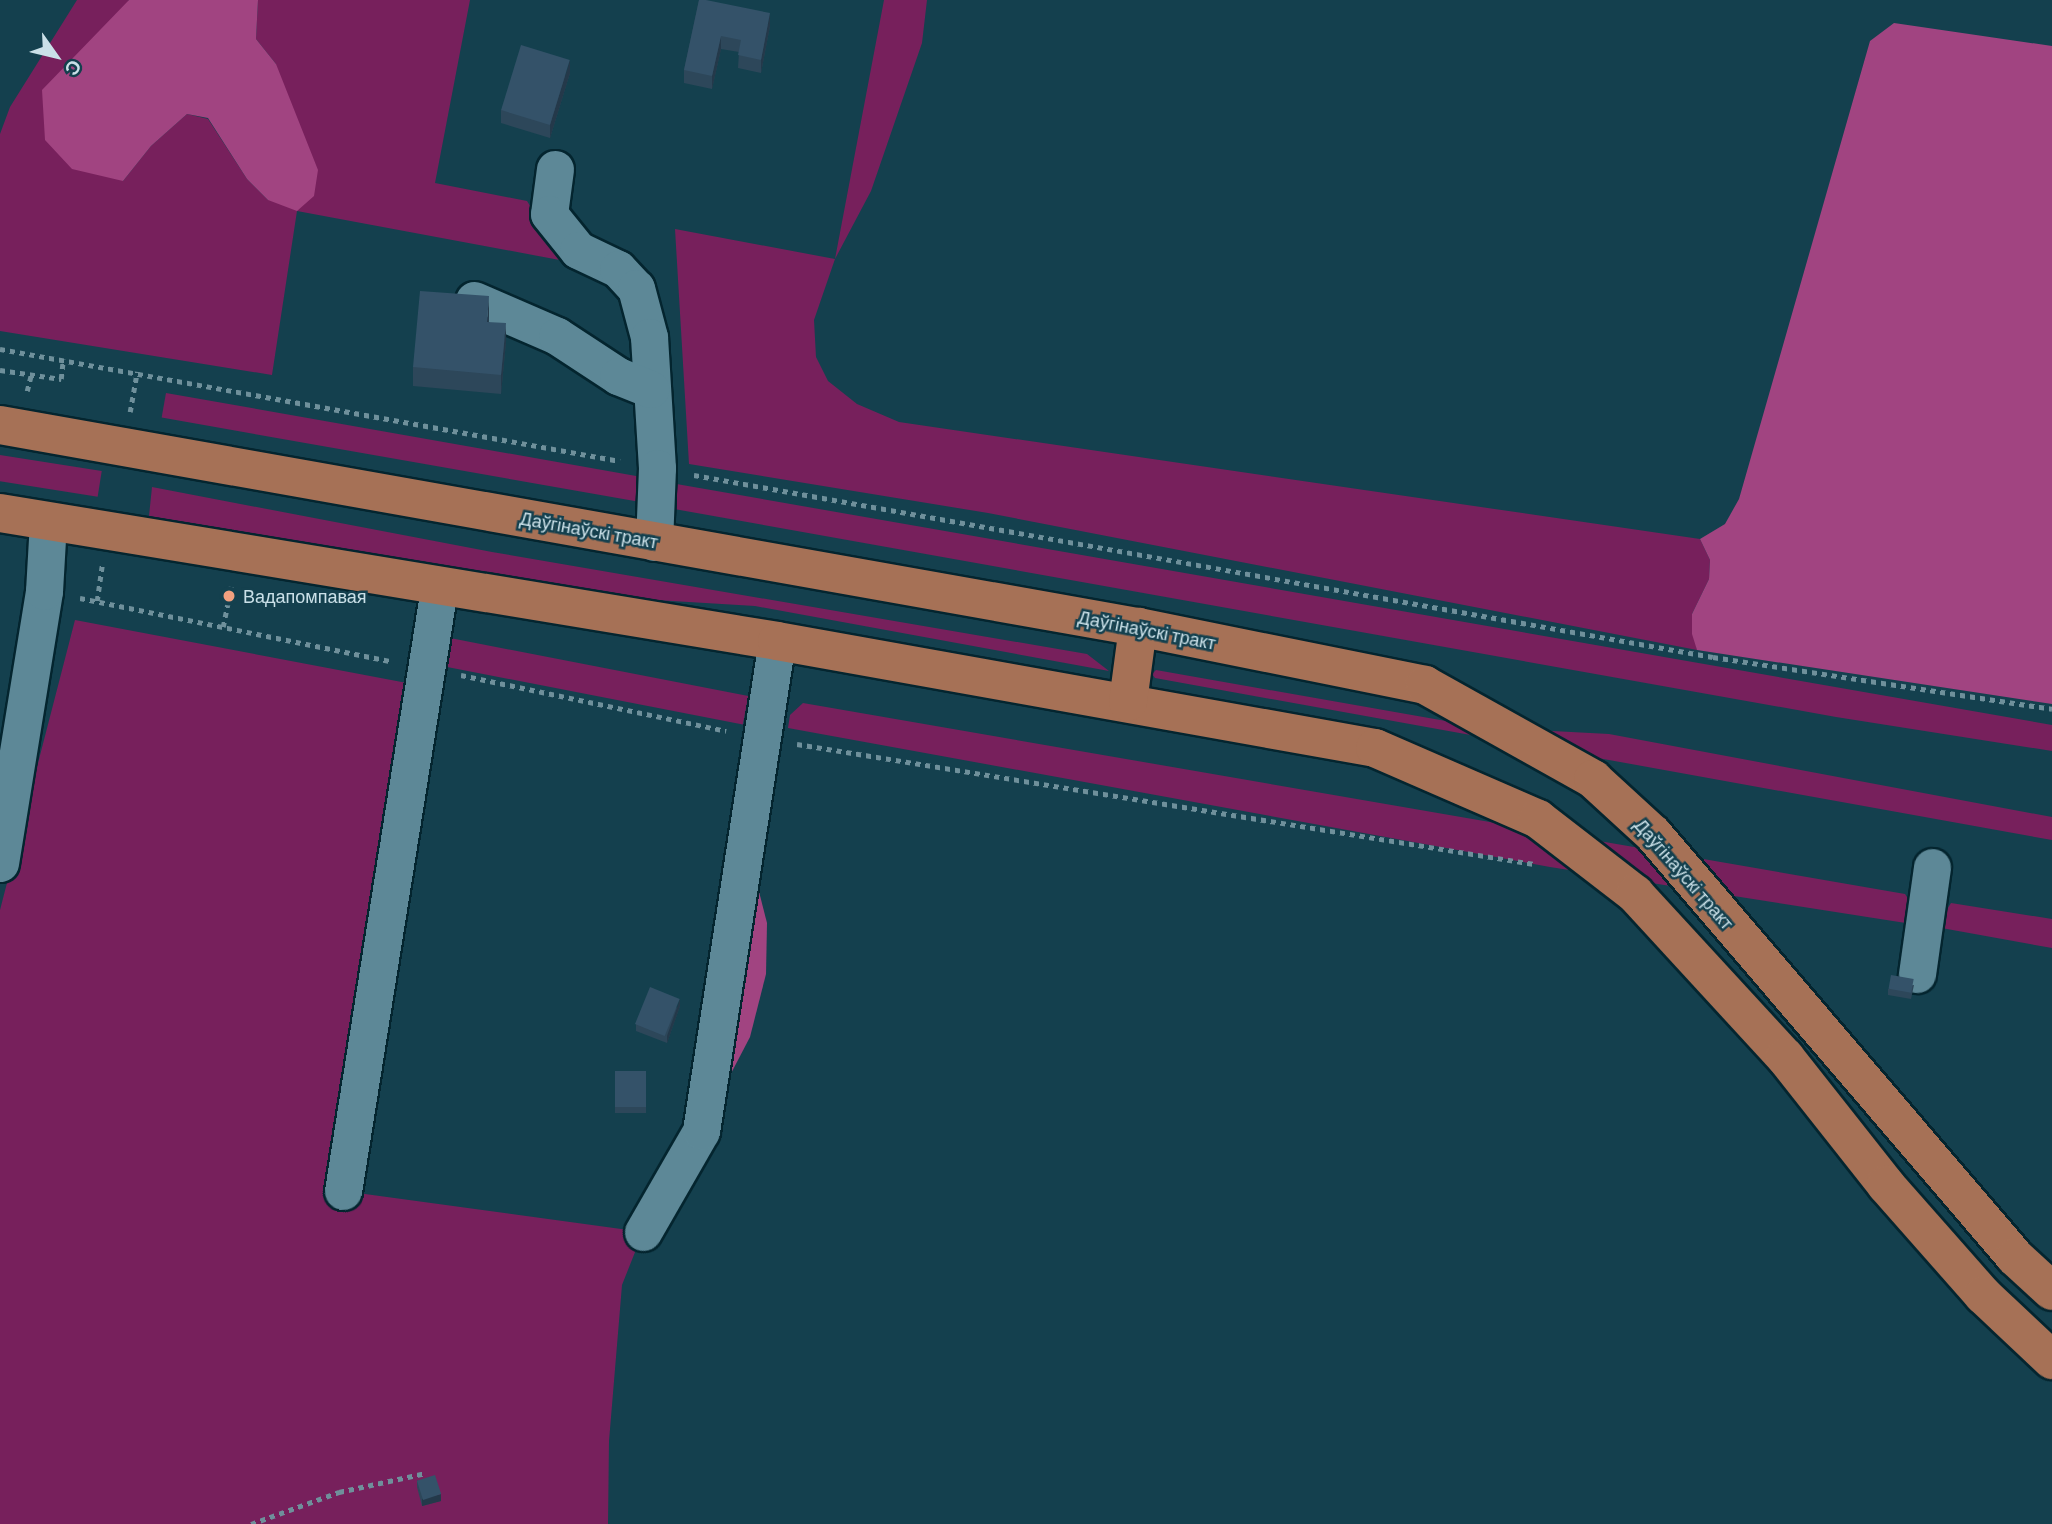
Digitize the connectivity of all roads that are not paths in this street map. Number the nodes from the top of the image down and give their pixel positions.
1 (555, 169) dead end
2 (474, 300) edge
3 (651, 390) junction
4 (0, 425) edge
5 (0, 513) edge
6 (48, 521) junction
7 (654, 542) junction
8 (439, 588) junction
9 (1138, 627) junction
10 (777, 641) junction
11 (1128, 702) junction
12 (0, 863) edge
13 (1932, 867) dead end
14 (1917, 974) dead end
15 (343, 1191) dead end
16 (643, 1232) dead end
17 (2052, 1291) edge
18 (2052, 1360) edge

1 - 3 lane
2 - 3 lane
3 - 7 lane
4 - 7 main road, Даўгінаўскі тракт
5 - 6 main road
6 - 8 main road
6 - 12 lane
7 - 9 main road, Даўгінаўскі тракт
8 - 10 main road
8 - 15 lane
9 - 11 main road
9 - 17 main road, Даўгінаўскі тракт
10 - 11 main road
10 - 16 lane
11 - 18 main road
13 - 14 lane

